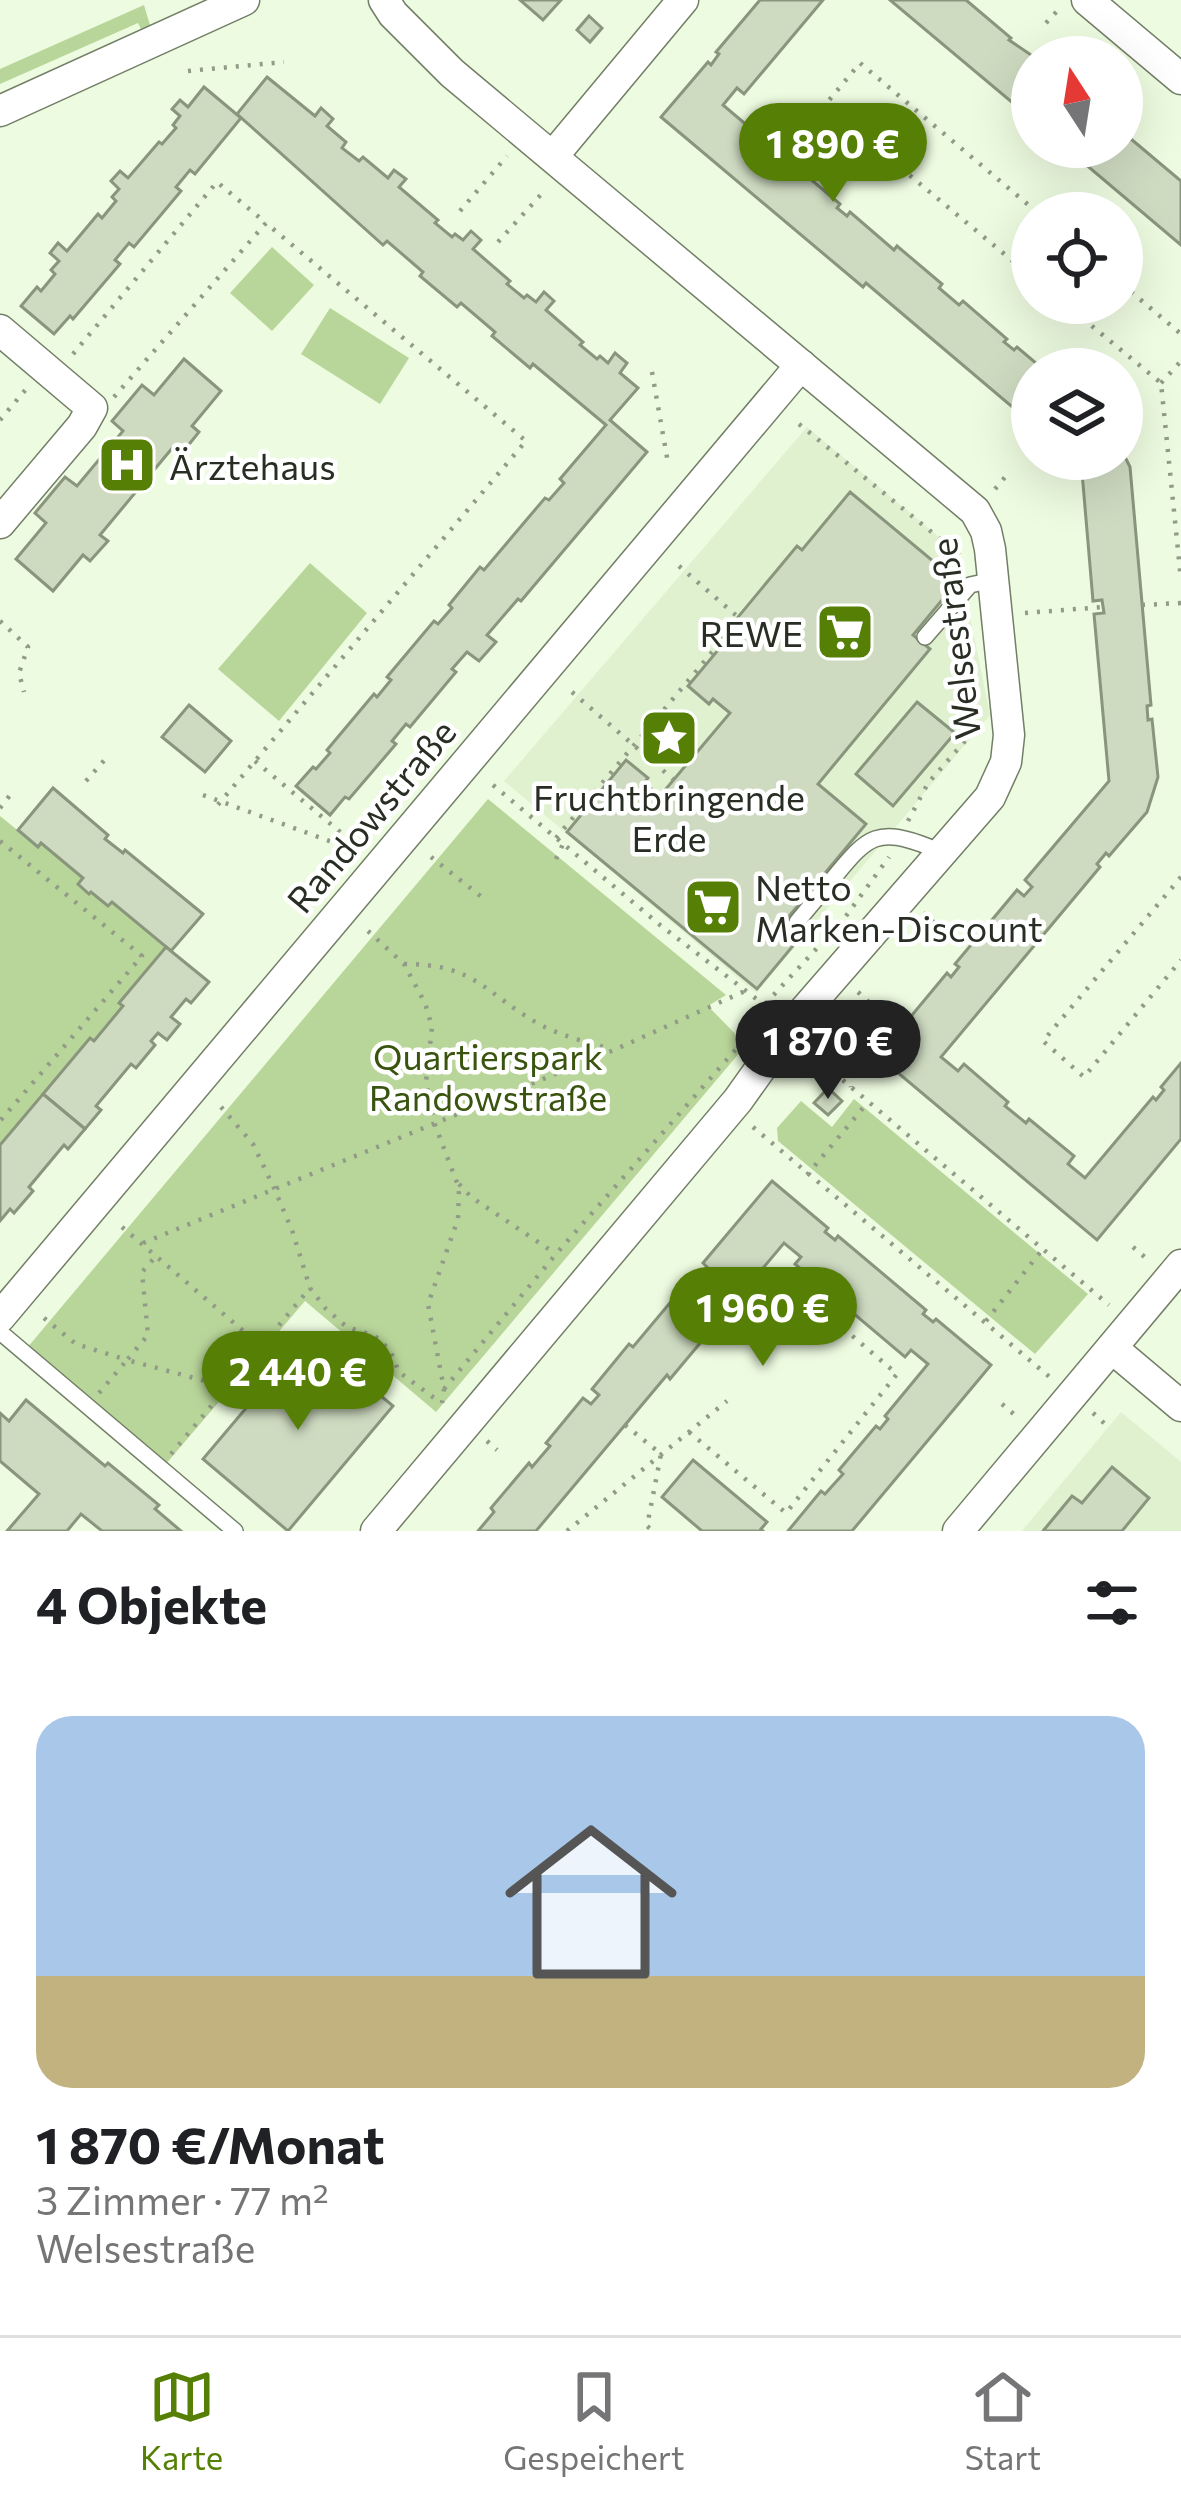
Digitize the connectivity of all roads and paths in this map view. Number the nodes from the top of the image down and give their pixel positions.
1 (244, 0) edge
2 (383, 0) edge
3 (683, 0) edge
4 (1067, 0) edge
5 (1096, 3) edge
6 (1046, 23) dead end
7 (284, 62) dead end
8 (188, 70) dead end
9 (1181, 80) edge
10 (0, 111) edge
11 (526, 134) junction
12 (559, 161) junction
13 (1013, 192) edge
14 (460, 211) dead end
15 (266, 223) junction
16 (498, 242) dead end
17 (1011, 260) edge
18 (1143, 302) edge
19 (1089, 324) edge
20 (0, 330) edge
21 (1181, 334) edge
22 (1181, 361) edge
23 (56, 364) junction
24 (801, 365) junction
25 (652, 372) dead end
26 (1161, 383) junction
27 (92, 408) junction
28 (0, 420) edge
29 (800, 424) dead end
30 (668, 464) dead end
31 (1178, 514) edge
32 (0, 523) edge
33 (679, 566) dead end
34 (1181, 580) edge
35 (982, 582) junction
36 (1181, 603) edge
37 (1142, 605) dead end
38 (1103, 607) dead end
39 (1025, 613) dead end
40 (738, 617) dead end
41 (0, 621) edge
42 (925, 637) dead end
43 (719, 644) dead end
44 (24, 692) dead end
45 (572, 692) dead end
46 (982, 722) dead end
47 (635, 746) junction
48 (109, 754) dead end
49 (254, 761) junction
50 (674, 780) dead end
51 (86, 781) dead end
52 (493, 784) dead end
53 (10, 794) dead end
54 (202, 795) dead end
55 (222, 801) junction
56 (216, 807) dead end
57 (0, 808) edge
58 (899, 837) junction
59 (556, 838) junction
60 (0, 842) edge
61 (563, 844) junction
62 (929, 847) dead end
63 (431, 857) dead end
64 (556, 859) dead end
65 (1181, 877) edge
66 (483, 898) dead end
67 (797, 922) dead end
68 (368, 931) dead end
69 (1181, 960) edge
70 (404, 964) junction
71 (746, 991) junction
72 (764, 1005) junction
73 (790, 1027) junction
74 (842, 1039) dead end
75 (614, 1050) junction
76 (851, 1087) junction
77 (868, 1102) junction
78 (221, 1107) dead end
79 (731, 1108) junction
80 (0, 1121) edge
81 (434, 1122) junction
82 (807, 1175) junction
83 (456, 1180) junction
84 (274, 1188) junction
85 (122, 1227) dead end
86 (143, 1243) junction
87 (1042, 1250) junction
88 (556, 1254) junction
89 (156, 1256) junction
90 (1181, 1265) edge
91 (310, 1288) junction
92 (816, 1305) dead end
93 (0, 1317) edge
94 (44, 1318) dead end
95 (985, 1322) junction
96 (0, 1333) edge
97 (1122, 1336) junction
98 (262, 1347) junction
99 (127, 1360) junction
100 (228, 1387) junction
101 (444, 1389) junction
102 (1072, 1396) junction
103 (727, 1401) dead end
104 (1181, 1406) edge
105 (88, 1407) junction
106 (625, 1424) dead end
107 (689, 1432) junction
108 (661, 1454) junction
109 (160, 1467) junction
110 (235, 1531) edge
111 (376, 1531) edge
112 (567, 1531) edge
113 (653, 1531) edge
114 (958, 1531) edge

1 - 10 street
2 - 11 street, Welsestraße
3 - 12 street
4 - 6 path
5 - 9 street
7 - 8 path
11 - 12 street, Welsestraße
11 - 14 path
12 - 16 path
12 - 24 street, Welsestraße
13 - 17 path
15 - 23 path
15 - 27 path
15 - 49 path
18 - 21 path
19 - 26 path
20 - 23 street
22 - 26 path
23 - 27 street
23 - 28 path
24 - 35 street, Welsestraße
24 - 93 street, Randowstraße
25 - 30 path
26 - 31 path
27 - 32 street
29 - 35 path
31 - 34 path
33 - 40 path
35 - 42 lane
35 - 73 street, Welsestraße
36 - 37 path
38 - 39 path
41 - 44 path
43 - 47 path
45 - 47 path
46 - 58 path
47 - 50 path
47 - 59 path
48 - 51 path
49 - 55 path
49 - 55 path
52 - 59 path
53 - 57 path
54 - 55 path
55 - 56 path
58 - 62 lane
58 - 67 lane
58 - 72 path
59 - 61 path
60 - 80 path
61 - 64 path
61 - 71 path
63 - 66 path
65 - 69 path
68 - 70 path
70 - 75 path
70 - 81 path
71 - 72 path
71 - 75 path
72 - 88 path
73 - 76 path
73 - 79 street, Welsestraße
74 - 76 path
75 - 81 path
76 - 77 path
77 - 82 path
77 - 87 path
78 - 84 path
79 - 82 path
79 - 111 street, Welsestraße
81 - 83 path
81 - 84 path
82 - 95 path
83 - 88 path
83 - 101 path
84 - 86 path
84 - 91 path
85 - 86 path
86 - 89 path
87 - 95 path
87 - 97 path
88 - 101 path
89 - 98 path
89 - 99 path
90 - 97 street
91 - 98 path
91 - 101 path
92 - 107 path
94 - 99 path
95 - 102 path
96 - 105 lane
97 - 102 street
97 - 104 street
98 - 100 path
99 - 100 path
99 - 105 path
100 - 109 path
102 - 114 street
103 - 107 path
105 - 109 lane
106 - 108 path
107 - 108 path
108 - 112 path
108 - 113 path
109 - 110 lane

